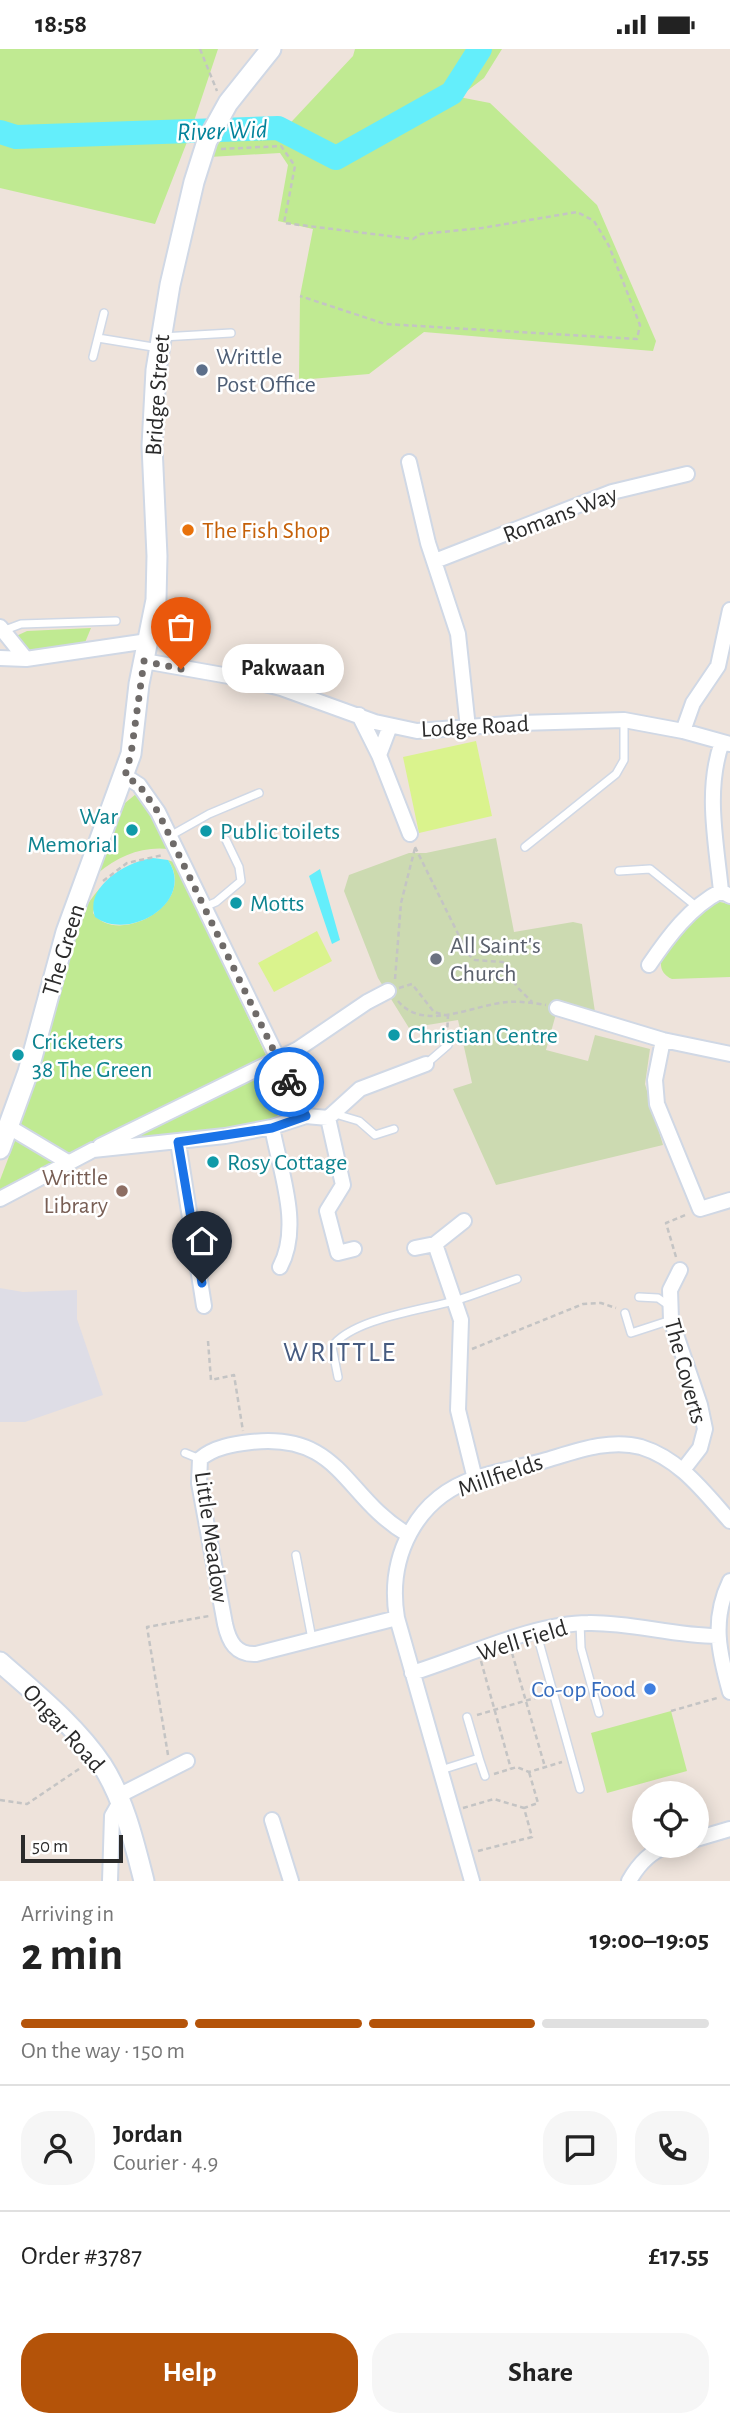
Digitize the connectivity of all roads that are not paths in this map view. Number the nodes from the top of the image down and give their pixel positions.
1 (271, 49) edge
2 (104, 313) dead end
3 (231, 333) dead end
4 (98, 338) junction
5 (160, 343) junction
6 (93, 357) dead end
7 (409, 462) dead end
8 (687, 474) dead end
9 (435, 561) junction
10 (730, 610) edge
11 (116, 621) dead end
12 (3, 628) edge
13 (146, 652) junction
14 (0, 658) edge
15 (26, 659) junction
16 (359, 715) junction
17 (624, 720) junction
18 (390, 726) junction
19 (468, 728) junction
20 (683, 731) junction
21 (726, 743) edge
22 (379, 755) junction
23 (125, 776) junction
24 (260, 793) dead end
25 (170, 836) junction
26 (226, 841) dead end
27 (413, 841) road end
28 (525, 847) dead end
29 (619, 871) dead end
30 (725, 893) edge
31 (204, 907) junction
32 (697, 907) junction
33 (649, 965) dead end
34 (388, 991) road end
35 (557, 1008) road end
36 (663, 1040) junction
37 (448, 1045) road end
38 (730, 1053) edge
39 (278, 1059) junction
40 (426, 1064) joint
41 (329, 1115) junction
42 (306, 1116) junction
43 (9, 1127) junction
44 (272, 1128) junction
45 (394, 1129) dead end
46 (178, 1142) junction
47 (0, 1149) edge
48 (93, 1150) junction
49 (66, 1161) junction
50 (0, 1199) edge
51 (730, 1200) edge
52 (464, 1221) dead end
53 (435, 1244) junction
54 (415, 1248) dead end
55 (354, 1249) dead end
56 (280, 1267) dead end
57 (680, 1270) road end
58 (517, 1279) dead end
59 (639, 1297) dead end
60 (456, 1301) junction
61 (204, 1306) dead end
62 (670, 1312) junction
63 (625, 1313) road end
64 (338, 1377) dead end
65 (185, 1453) dead end
66 (201, 1459) junction
67 (683, 1470) junction
68 (475, 1479) junction
69 (730, 1521) edge
70 (407, 1534) junction
71 (296, 1555) dead end
72 (730, 1581) edge
73 (397, 1618) junction
74 (580, 1623) junction
75 (536, 1631) junction
76 (717, 1636) junction
77 (312, 1639) junction
78 (0, 1662) edge
79 (412, 1673) junction
80 (724, 1695) edge
81 (598, 1713) dead end
82 (467, 1717) road end
83 (479, 1758) junction
84 (187, 1761) dead end
85 (440, 1770) junction
86 (485, 1776) road end
87 (580, 1789) dead end
88 (119, 1799) junction
89 (272, 1820) dead end
90 (730, 1829) edge
91 (709, 1835) edge
92 (646, 1858) edge
93 (110, 1881) edge
94 (144, 1881) edge
95 (291, 1881) edge
96 (472, 1881) edge
97 (629, 1881) edge

1 - 5 street, Bridge Street
2 - 4 lane
3 - 5 lane
4 - 5 lane
4 - 6 lane
5 - 13 street, Bridge Street
7 - 9 street
8 - 9 street, Romans Way
9 - 19 street
10 - 20 street
11 - 12 lane
12 - 15 street
13 - 15 street, Lodge Road
13 - 16 street, Lodge Road
13 - 23 street, The Green
14 - 15 street, Lodge Road
16 - 18 street, Lodge Road
16 - 22 street
17 - 19 street, Lodge Road
17 - 20 street, Lodge Road
17 - 28 lane
18 - 19 street, Lodge Road
18 - 22 street
20 - 21 street, Lodge Road
21 - 30 street
22 - 27 street
23 - 25 street
23 - 43 street, The Green
24 - 25 lane
25 - 31 street
26 - 31 lane
29 - 32 lane
30 - 32 street
31 - 39 street
32 - 33 street
34 - 39 street
35 - 36 street
36 - 38 street
36 - 51 street
37 - 40 lane
39 - 42 street
39 - 48 street
40 - 41 street
41 - 42 street
41 - 45 lane
41 - 55 street
42 - 44 street
43 - 47 street, The Green
43 - 49 street
44 - 46 street
44 - 56 street
46 - 48 street
46 - 61 street
48 - 49 street
49 - 50 street
52 - 53 street
53 - 54 street
53 - 60 street
57 - 62 street, The Coverts
58 - 60 lane
59 - 62 lane
60 - 64 lane
60 - 68 street
62 - 63 lane
62 - 67 street, The Coverts
65 - 66 lane
66 - 70 street, Little Meadow
66 - 77 street, Little Meadow
67 - 68 street, Millfields
67 - 69 street, Millfields
68 - 70 street, Millfields
70 - 73 street, Millfields
71 - 77 lane
72 - 76 street
73 - 77 street, Little Meadow
73 - 79 street, Millfields
74 - 75 street, Well Field
74 - 76 street, Well Field
74 - 81 lane
75 - 79 street, Well Field
75 - 87 lane
76 - 80 street
78 - 88 street, Ongar Road
79 - 85 street, Millfields
82 - 83 lane
83 - 85 lane
83 - 86 lane
84 - 88 street
85 - 96 street, Millfields
88 - 93 street
88 - 94 street, Ongar Road
89 - 95 street
90 - 91 street
92 - 97 street

